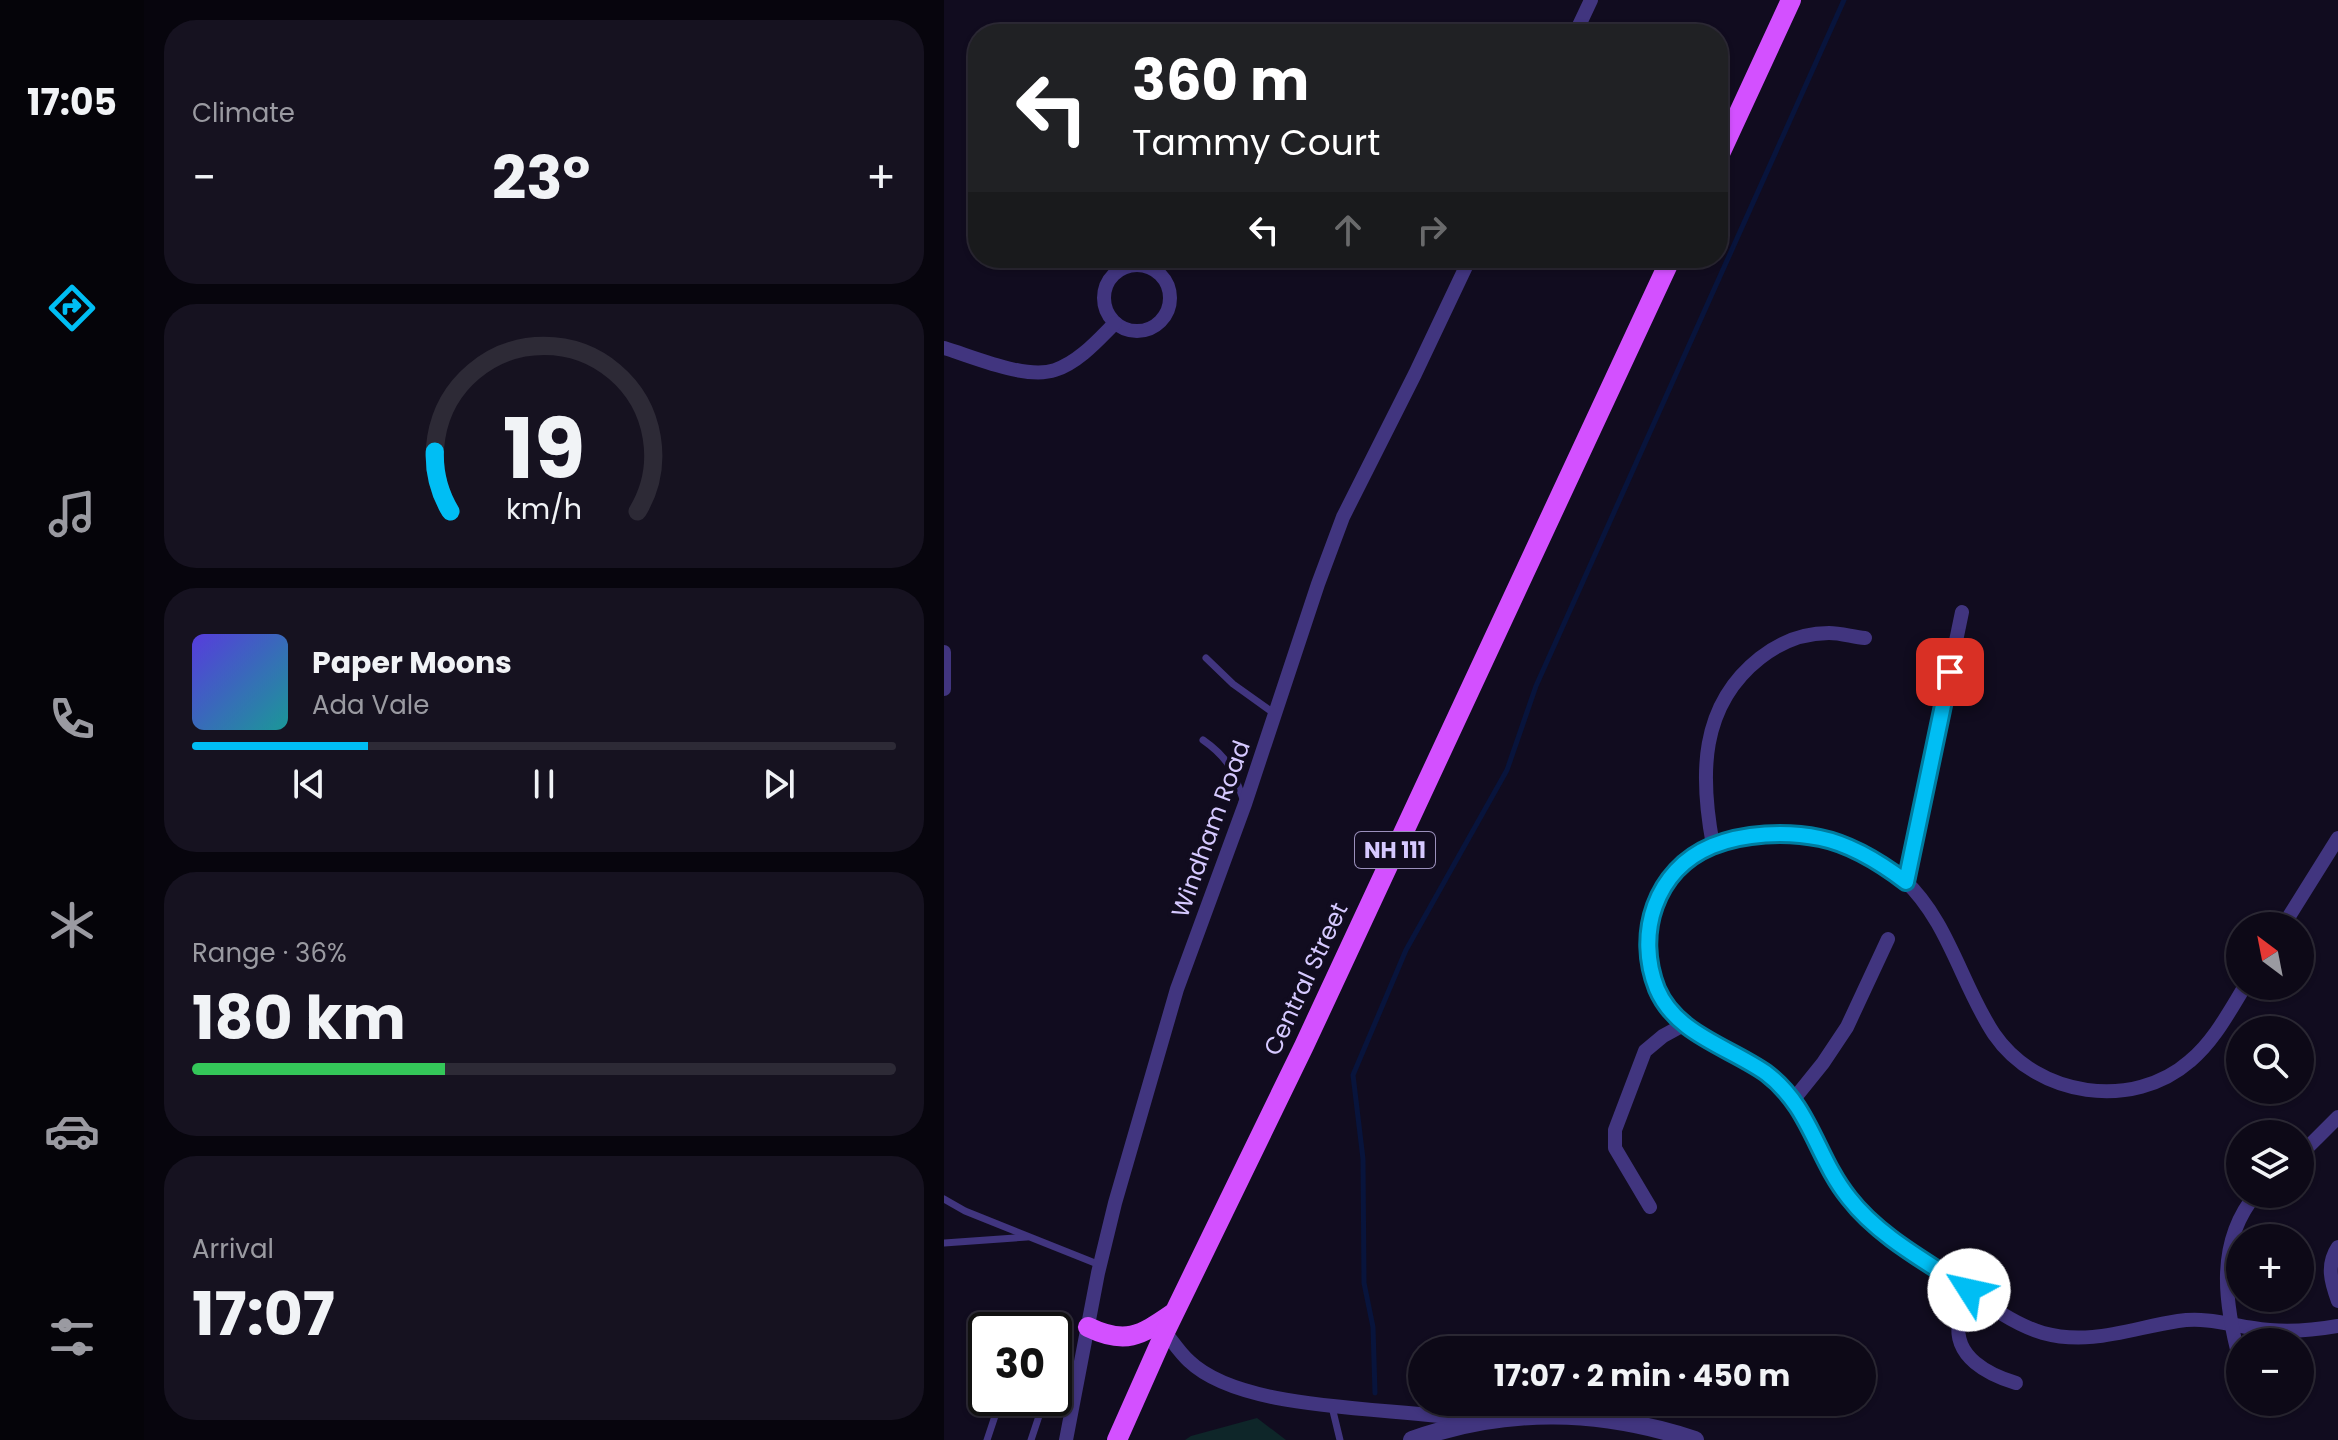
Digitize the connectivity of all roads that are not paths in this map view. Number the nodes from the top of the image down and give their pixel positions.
1 (1591, 0) edge
2 (1791, 0) edge
3 (1580, 24) edge
4 (1728, 136) edge
5 (1124, 268) edge
6 (1161, 268) edge
7 (1465, 268) edge
8 (1666, 268) edge
9 (1115, 323) junction
10 (944, 348) edge
11 (1962, 612) dead end
12 (1865, 638) dead end
13 (944, 652) edge
14 (1206, 658) dead end
15 (944, 689) edge
16 (1275, 714) junction
17 (1203, 740) dead end
18 (1245, 804) junction
19 (2338, 838) edge
20 (1713, 845) junction
21 (1906, 882) junction
22 (2292, 912) edge
23 (1888, 939) dead end
24 (2236, 1000) edge
25 (1685, 1024) junction
26 (1794, 1099) junction
27 (2338, 1117) edge
28 (2314, 1141) edge
29 (944, 1199) edge
30 (1650, 1207) dead end
31 (2247, 1208) edge
32 (1029, 1237) junction
33 (944, 1243) edge
34 (2338, 1247) edge
35 (1100, 1265) junction
36 (1969, 1290) junction
37 (2338, 1301) edge
38 (1176, 1312) junction
39 (2230, 1323) junction
40 (2338, 1326) edge
41 (1088, 1327) junction
42 (2231, 1328) edge
43 (1165, 1332) junction
44 (2016, 1383) dead end
45 (1074, 1403) joint
46 (1332, 1405) junction
47 (995, 1416) edge
48 (1039, 1416) edge
49 (1475, 1421) junction
50 (987, 1440) edge
51 (1031, 1440) edge
52 (1066, 1440) edge
53 (1117, 1440) edge
54 (1340, 1440) edge
55 (1412, 1440) edge
56 (1695, 1440) edge

1 - 3 street
2 - 4 main road
5 - 9 street
6 - 9 street
7 - 16 street, Windham Road
8 - 38 main road, Central Street / NH 111
9 - 10 street
11 - 21 street
12 - 20 street
13 - 15 street
14 - 16 lane
16 - 18 street, Windham Road
17 - 18 lane
18 - 35 street, Windham Road
19 - 22 street
20 - 21 street
20 - 25 street
21 - 24 street
23 - 26 street
25 - 26 street
25 - 30 street
26 - 36 street
27 - 28 street
29 - 32 lane
31 - 39 street
32 - 33 lane
32 - 35 lane
34 - 37 street
35 - 41 street, Windham Road
36 - 39 street
36 - 44 street
38 - 41 main road
38 - 43 main road, Central Street / NH 111
39 - 40 street
39 - 42 street
41 - 45 street, Windham Road
43 - 46 street
43 - 53 main road, Central Street / NH 111
45 - 52 street, Windham Road
46 - 49 street
46 - 54 lane
47 - 50 lane
48 - 51 lane
49 - 55 street
49 - 56 street

